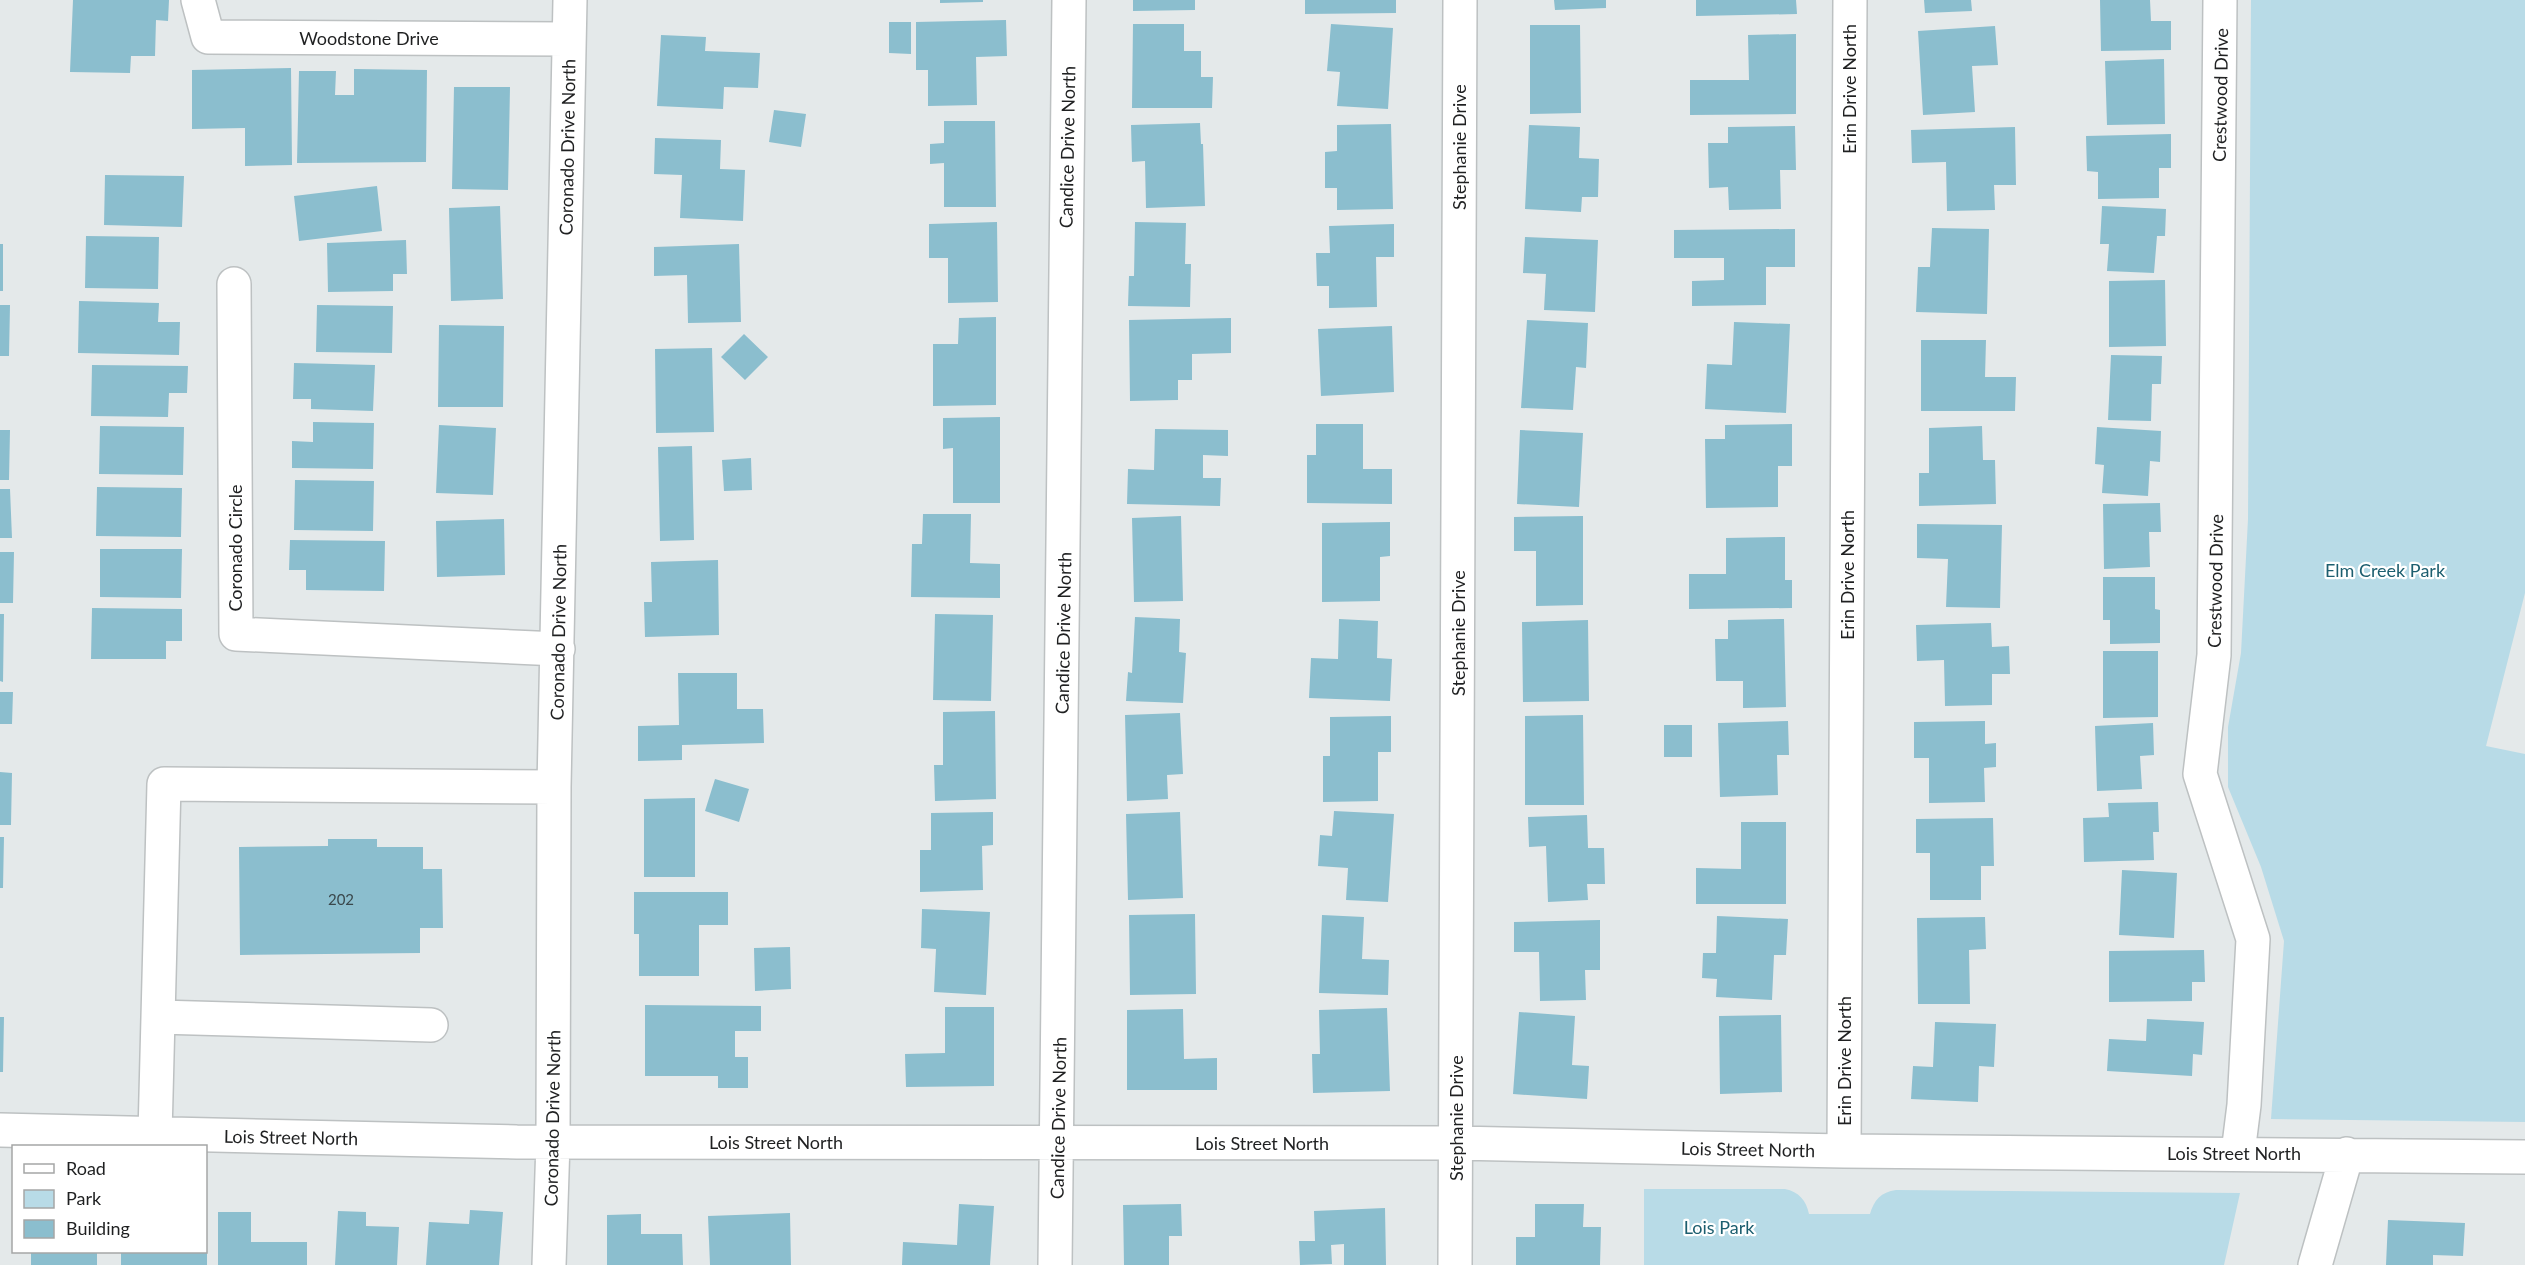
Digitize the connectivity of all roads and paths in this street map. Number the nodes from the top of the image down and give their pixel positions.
1 (198, 0) edge
2 (570, 0) edge
3 (1069, 0) edge
4 (1460, 0) edge
5 (1850, 0) edge
6 (2220, 0) edge
7 (569, 39) junction
8 (234, 284) dead end
9 (558, 649) junction
10 (554, 787) junction
11 (159, 1017) junction
12 (431, 1025) dead end
13 (0, 1130) edge
14 (154, 1134) junction
15 (553, 1142) junction
16 (1058, 1143) junction
17 (1456, 1143) junction
18 (1844, 1151) junction
19 (2238, 1153) junction
20 (2347, 1154) junction
21 (2525, 1157) edge
22 (549, 1265) edge
23 (1055, 1265) edge
24 (1455, 1265) edge
25 (2315, 1265) edge

1 - 7 street, Woodstone Drive
2 - 7 street, Coronado Drive North
3 - 16 street, Candice Drive North
4 - 17 street, Stephanie Drive
5 - 18 street, Erin Drive North
6 - 19 street, Crestwood Drive
7 - 9 street, Coronado Drive North
8 - 9 street, Coronado Circle
9 - 10 street, Coronado Drive North
10 - 11 street
10 - 15 street, Coronado Drive North
11 - 12 street
11 - 14 street
13 - 14 street, Lois Street North
14 - 15 street, Lois Street North
15 - 16 street, Lois Street North
15 - 22 street, Coronado Drive North
16 - 17 street, Lois Street North
16 - 23 street, Candice Drive North
17 - 18 street, Lois Street North
17 - 24 street, Stephanie Drive
18 - 19 street, Lois Street North
19 - 20 street, Lois Street North
20 - 21 street, Lois Street North
20 - 25 street

